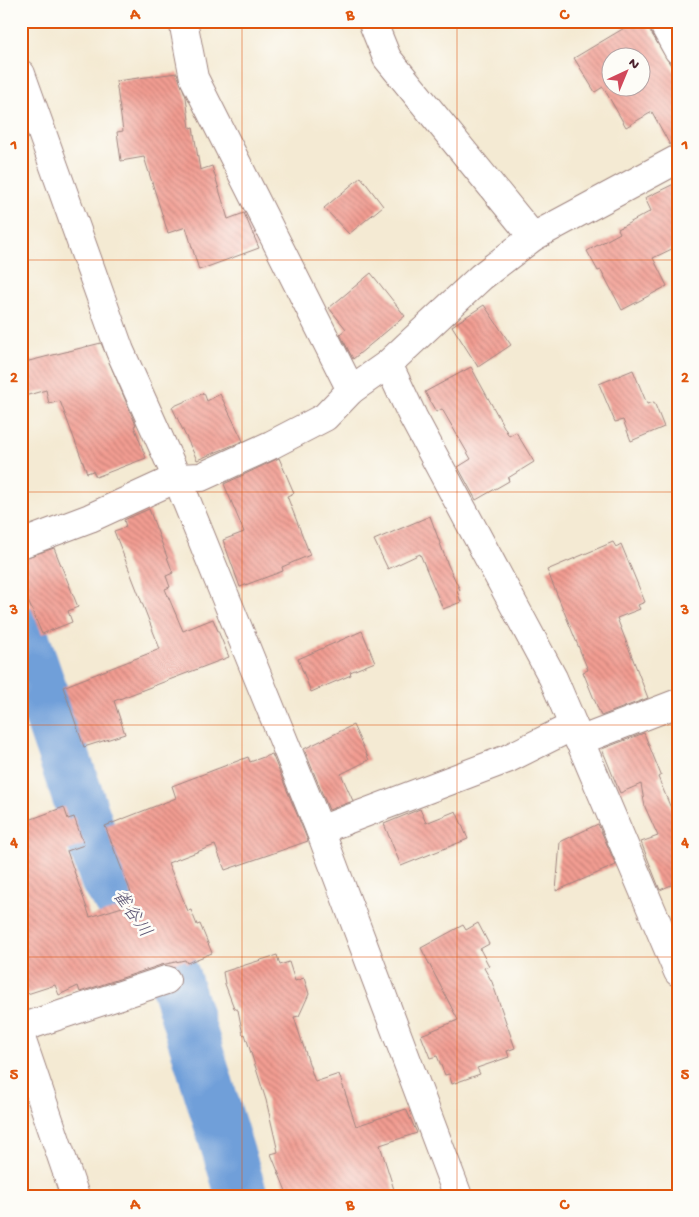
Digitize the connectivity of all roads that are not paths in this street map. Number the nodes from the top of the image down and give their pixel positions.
1 (183, 21) edge
2 (372, 21) edge
3 (662, 21) edge
4 (678, 50) edge
5 (21, 74) edge
6 (678, 159) edge
7 (533, 237) junction
8 (388, 364) junction
9 (351, 390) junction
10 (177, 478) junction
11 (21, 544) edge
12 (678, 703) edge
13 (576, 734) junction
14 (320, 830) junction
15 (667, 920) edge
16 (678, 972) edge
17 (166, 980) dead end
18 (21, 1028) edge
19 (21, 1038) edge
20 (75, 1196) edge
21 (458, 1196) edge

1 - 9 street
2 - 7 street
3 - 4 street
5 - 10 street
6 - 7 street
7 - 8 street
8 - 9 street
8 - 13 street
9 - 10 street
10 - 11 street
10 - 14 street
12 - 13 street
13 - 14 street
13 - 15 street
14 - 21 street
15 - 16 street
17 - 18 street
19 - 20 street

